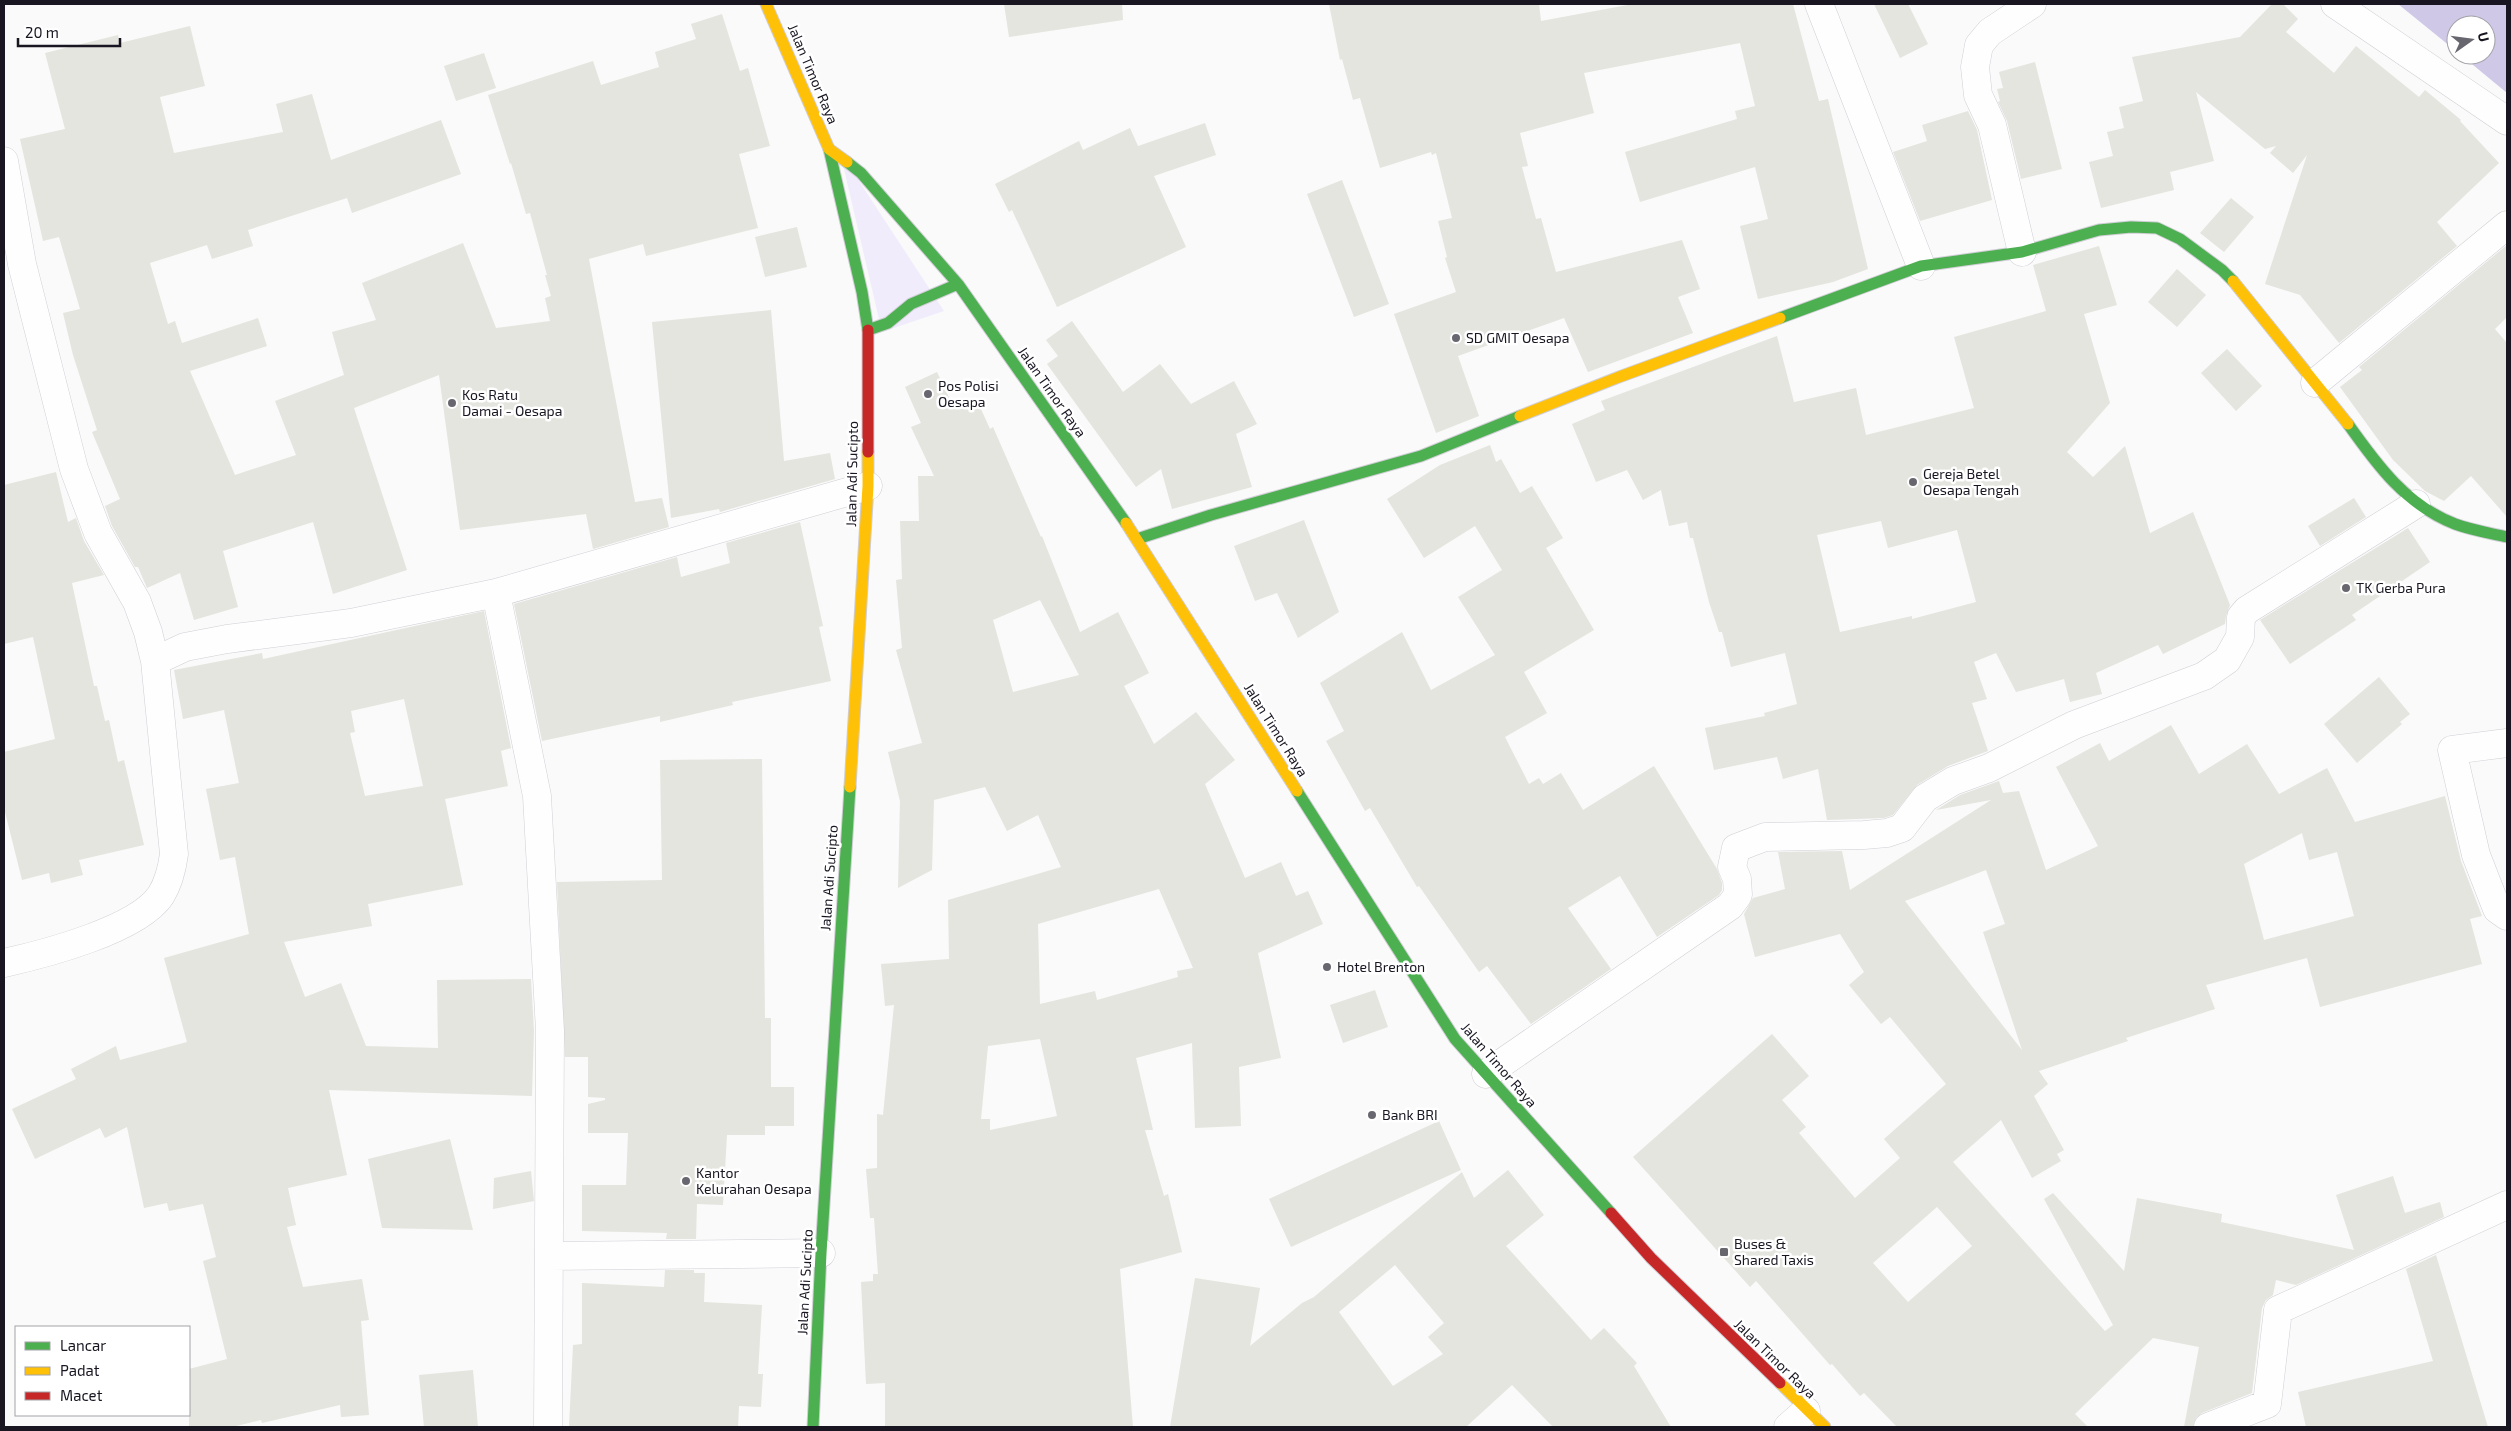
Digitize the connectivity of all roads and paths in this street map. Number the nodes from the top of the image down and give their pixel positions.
1 (766, 4) edge
2 (1819, 4) edge
3 (2032, 4) edge
4 (2335, 4) edge
5 (2507, 121) edge
6 (828, 149) junction
7 (4, 165) edge
8 (2507, 225) edge
9 (2022, 252) junction
10 (1922, 266) junction
11 (958, 284) junction
12 (868, 330) junction
13 (2315, 383) junction
14 (868, 486) junction
15 (2416, 504) junction
16 (2507, 537) edge
17 (1136, 539) junction
18 (496, 592) junction
19 (154, 661) junction
20 (2507, 743) edge
21 (2507, 916) edge
22 (4, 963) edge
23 (1486, 1074) junction
24 (2507, 1205) edge
25 (821, 1253) junction
26 (550, 1256) junction
27 (1807, 1422) edge
28 (548, 1427) edge
29 (813, 1427) edge
30 (2208, 1427) edge

1 - 6 main road, Jalan Timor Raya
2 - 10 street
3 - 9 street
4 - 5 street
6 - 11 main road, Jalan Timor Raya
6 - 12 main road, Jalan Adi Sucipto
7 - 19 street
8 - 13 street
9 - 10 main road
9 - 13 main road
10 - 17 main road
11 - 12 main road
11 - 17 main road, Jalan Timor Raya
12 - 14 main road, Jalan Adi Sucipto
13 - 15 main road
14 - 18 street
14 - 25 main road, Jalan Adi Sucipto
15 - 16 main road
15 - 23 street
17 - 23 main road, Jalan Timor Raya
18 - 19 street
18 - 26 street
19 - 22 street
20 - 21 street
23 - 27 main road, Jalan Timor Raya
24 - 30 street
25 - 26 street
25 - 29 main road, Jalan Adi Sucipto
26 - 28 street

